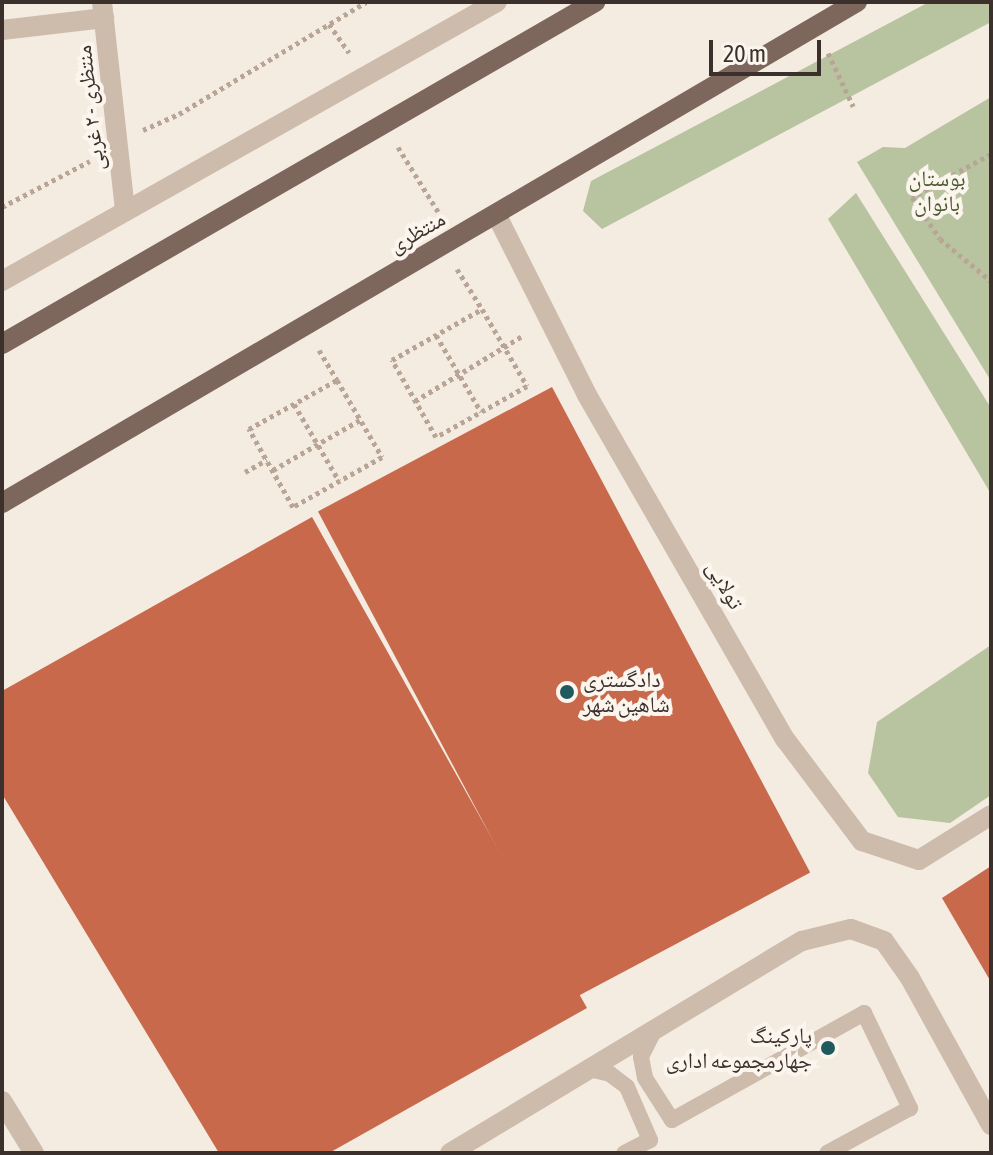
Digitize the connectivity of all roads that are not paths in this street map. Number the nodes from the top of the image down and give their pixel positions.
1 (497, 2) edge
2 (595, 2) edge
3 (857, 2) edge
4 (103, 10) edge
5 (2, 30) edge
6 (125, 209) junction
7 (496, 214) junction
8 (2, 281) edge
9 (2, 344) edge
10 (2, 503) edge
11 (991, 815) edge
12 (655, 1029) junction
13 (589, 1069) junction
14 (2, 1101) edge
15 (991, 1125) edge
16 (34, 1153) edge
17 (450, 1153) edge
18 (624, 1153) edge
19 (827, 1153) edge

1 - 6 street
2 - 9 main road
3 - 7 main road, منتظری
4 - 5 street
4 - 6 street, منتظری - ۲ غربی
6 - 8 street
7 - 10 main road, منتظری
7 - 11 street, تولایی
12 - 13 street
12 - 15 street
12 - 19 lane
13 - 17 street
13 - 18 lane
14 - 16 street

